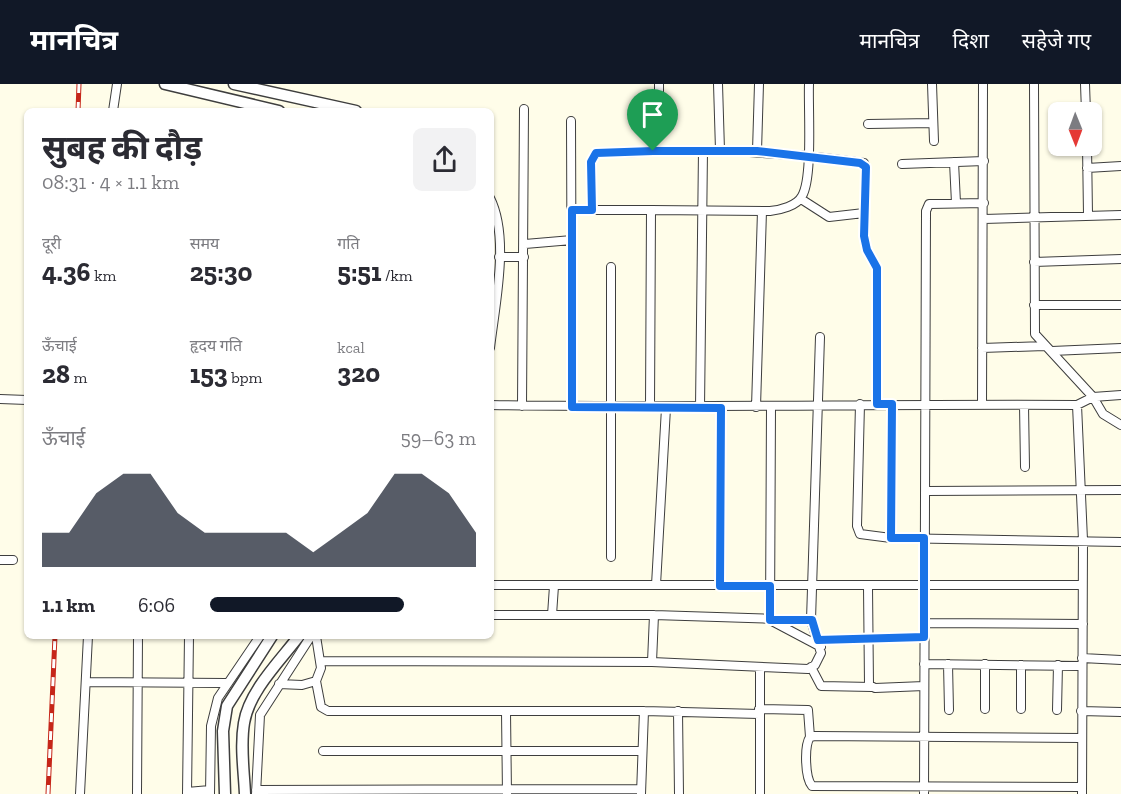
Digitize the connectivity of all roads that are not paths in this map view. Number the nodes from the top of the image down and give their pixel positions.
1 (117, 84) edge
2 (165, 84) edge
3 (234, 84) edge
4 (659, 84) edge
5 (718, 84) edge
6 (759, 84) edge
7 (809, 84) edge
8 (932, 84) edge
9 (983, 84) edge
10 (1034, 84) edge
11 (1085, 84) edge
12 (1086, 102) edge
13 (659, 103) dead end
14 (113, 108) edge
15 (266, 108) edge
16 (342, 108) edge
17 (524, 109) dead end
18 (571, 121) dead end
19 (933, 123) junction
20 (868, 124) dead end
21 (934, 141) dead end
22 (703, 150) junction
23 (720, 150) junction
24 (757, 151) junction
25 (808, 156) junction
26 (1087, 156) edge
27 (984, 161) junction
28 (954, 162) junction
29 (902, 164) dead end
30 (1121, 166) edge
31 (1087, 168) junction
32 (801, 199) junction
33 (984, 202) junction
34 (956, 203) junction
35 (572, 210) junction
36 (592, 210) junction
37 (651, 210) junction
38 (701, 210) junction
39 (762, 211) junction
40 (864, 213) junction
41 (494, 214) edge
42 (1088, 215) junction
43 (1121, 215) edge
44 (1033, 216) junction
45 (984, 219) junction
46 (572, 240) junction
47 (525, 244) junction
48 (499, 257) junction
49 (525, 257) junction
50 (1121, 260) edge
51 (1034, 262) junction
52 (611, 267) dead end
53 (1121, 304) edge
54 (1034, 305) junction
55 (494, 308) edge
56 (820, 337) dead end
57 (982, 348) junction
58 (1121, 348) edge
59 (1049, 349) junction
60 (1121, 395) edge
61 (1093, 397) junction
62 (0, 399) edge
63 (24, 399) edge
64 (860, 404) junction
65 (877, 404) junction
66 (892, 404) junction
67 (926, 404) junction
68 (494, 405) edge
69 (982, 405) junction
70 (1024, 405) junction
71 (1077, 405) junction
72 (522, 406) junction
73 (820, 406) junction
74 (572, 407) junction
75 (612, 407) junction
76 (756, 407) junction
77 (771, 407) junction
78 (651, 408) junction
79 (666, 408) junction
80 (700, 408) junction
81 (721, 408) junction
82 (1121, 425) edge
83 (1025, 467) dead end
84 (1081, 489) junction
85 (1121, 490) edge
86 (926, 491) junction
87 (891, 538) junction
88 (924, 538) junction
89 (1083, 540) junction
90 (1121, 542) edge
91 (611, 557) dead end
92 (0, 560) edge
93 (13, 560) dead end
94 (494, 585) edge
95 (656, 585) junction
96 (925, 585) junction
97 (1082, 585) junction
98 (554, 586) junction
99 (720, 586) junction
100 (770, 586) junction
101 (813, 587) junction
102 (868, 587) junction
103 (494, 615) edge
104 (552, 615) junction
105 (654, 615) junction
106 (770, 620) junction
107 (812, 620) junction
108 (924, 623) junction
109 (1083, 624) junction
110 (868, 636) junction
111 (924, 637) junction
112 (88, 639) edge
113 (138, 639) edge
114 (189, 639) edge
115 (258, 639) edge
116 (270, 639) edge
117 (296, 639) edge
118 (312, 639) edge
119 (315, 639) edge
120 (819, 644) junction
121 (1121, 660) edge
122 (321, 661) junction
123 (652, 662) junction
124 (1082, 662) junction
125 (924, 664) junction
126 (948, 664) junction
127 (985, 664) junction
128 (1021, 665) junction
129 (1058, 665) junction
130 (760, 667) junction
131 (812, 667) junction
132 (316, 681) junction
133 (86, 682) junction
134 (139, 683) junction
135 (188, 683) junction
136 (226, 683) junction
137 (279, 684) junction
138 (924, 686) junction
139 (872, 687) junction
140 (985, 709) dead end
141 (1021, 709) dead end
142 (949, 710) dead end
143 (1057, 710) dead end
144 (644, 711) junction
145 (678, 711) junction
146 (1081, 711) junction
147 (506, 712) junction
148 (759, 712) junction
149 (1121, 712) edge
150 (924, 735) junction
151 (810, 737) junction
152 (1081, 738) junction
153 (323, 751) dead end
154 (642, 751) junction
155 (507, 752) junction
156 (924, 790) edge
157 (1082, 790) edge
158 (345, 791) edge
159 (390, 791) edge
160 (210, 792) edge
161 (507, 792) edge
162 (641, 792) edge
163 (187, 793) edge
164 (252, 793) edge
165 (80, 794) edge
166 (137, 794) edge
167 (225, 794) edge
168 (678, 794) edge
169 (760, 794) edge

1 - 14 street
2 - 15 street
3 - 16 street
4 - 13 street
5 - 23 street
6 - 24 street
7 - 25 street
8 - 19 street
9 - 27 street
10 - 44 street
11 - 12 street
17 - 47 street
18 - 35 street
19 - 20 street
19 - 21 street
22 - 23 street
22 - 36 street
22 - 38 street
23 - 24 street
24 - 25 street
25 - 32 street
25 - 40 street
26 - 31 street
27 - 28 street
27 - 33 street
28 - 29 street
28 - 34 street
30 - 31 street
31 - 42 street
32 - 39 street
32 - 40 street
33 - 34 street
33 - 45 street
34 - 67 street
35 - 36 street
35 - 46 street
36 - 37 street
37 - 38 street
37 - 78 street
38 - 39 street
38 - 80 street
39 - 76 street
40 - 65 street
41 - 48 street
42 - 43 street
42 - 44 street
44 - 45 street
44 - 51 street
45 - 57 street
46 - 47 street
46 - 74 street
47 - 49 street
48 - 49 street
48 - 55 street
49 - 72 street
50 - 51 street
51 - 54 street
52 - 75 street
53 - 54 street
54 - 59 street
56 - 73 street
57 - 59 street
57 - 69 street
58 - 59 street
59 - 61 street
60 - 61 street
61 - 71 street
61 - 82 street
62 - 63 street
64 - 65 street
64 - 73 street
64 - 87 street
65 - 66 street
66 - 67 street
66 - 87 street
67 - 69 street
67 - 86 street
68 - 72 street
69 - 70 street
70 - 71 street
70 - 83 street
71 - 84 street
72 - 74 street
73 - 77 street
73 - 101 street
74 - 75 street
75 - 78 street
75 - 91 street
76 - 77 street
76 - 81 street
77 - 100 street
78 - 79 street
79 - 80 street
79 - 95 street
80 - 81 street
81 - 99 street
84 - 85 street
84 - 86 street
84 - 89 street
86 - 88 street
87 - 88 street
88 - 89 street
88 - 96 street
89 - 90 street
89 - 97 street
92 - 93 street
94 - 98 street
95 - 98 street
95 - 99 street
96 - 97 street
96 - 102 street
96 - 108 street
97 - 109 street
98 - 104 street
99 - 100 street
100 - 101 street
100 - 106 street
101 - 102 street
101 - 107 street
102 - 110 street
103 - 104 street
104 - 105 street
105 - 106 street
105 - 123 street
106 - 107 street
106 - 120 street
107 - 120 street
108 - 109 street
108 - 111 street
109 - 124 street
110 - 111 street
110 - 120 street
110 - 139 street
111 - 125 street
112 - 133 street
113 - 134 street
114 - 135 street
115 - 136 street
116 - 167 street
117 - 164 street
118 - 137 street
119 - 122 street
120 - 131 street
121 - 124 street
122 - 123 street
122 - 132 street
123 - 130 street
124 - 129 street
124 - 146 street
125 - 126 street
125 - 138 street
126 - 127 street
126 - 142 street
127 - 128 street
127 - 140 street
128 - 129 street
128 - 141 street
129 - 143 street
130 - 131 street
130 - 148 street
131 - 139 street
132 - 137 street
132 - 147 street
133 - 134 street
133 - 165 street
134 - 135 street
134 - 166 street
135 - 136 street
135 - 163 street
136 - 160 street
137 - 164 street
138 - 139 street
138 - 150 street
144 - 145 street
144 - 147 street
144 - 154 street
145 - 148 street
145 - 168 street
146 - 149 street
146 - 152 street
147 - 155 street
148 - 151 street
148 - 169 street
150 - 151 street
150 - 152 street
150 - 156 street
151 - 156 street
152 - 157 street
153 - 155 street
154 - 155 street
154 - 162 street
155 - 161 street
156 - 157 street
158 - 159 street
158 - 164 street
159 - 161 street
160 - 163 street
161 - 162 street

